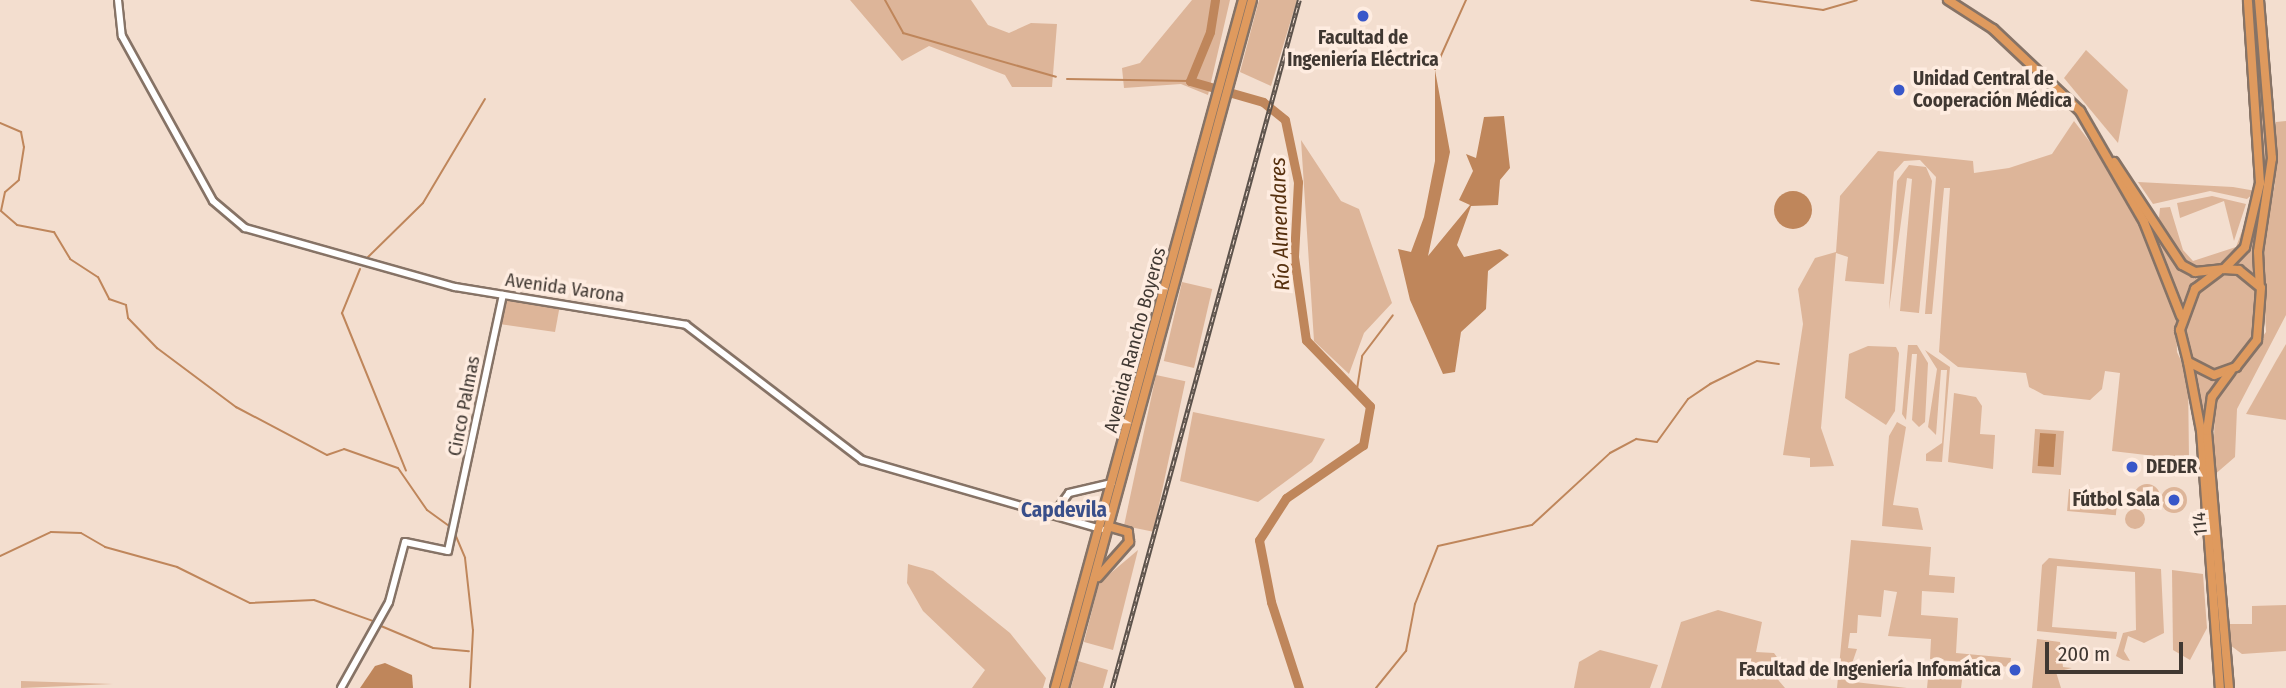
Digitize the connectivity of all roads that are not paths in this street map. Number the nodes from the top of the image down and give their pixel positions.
1 (118, 0) edge
2 (1243, 0) edge
3 (1252, 0) edge
4 (1948, 0) edge
5 (2248, 0) edge
6 (2259, 0) edge
7 (1233, 58) junction
8 (1215, 120) junction
9 (2112, 159) junction
10 (2152, 213) junction
11 (2153, 239) junction
12 (2222, 270) junction
13 (2261, 288) junction
14 (503, 295) junction
15 (2181, 319) junction
16 (2188, 362) junction
17 (2236, 367) junction
18 (1112, 483) junction
19 (1053, 515) junction
20 (1100, 528) junction
21 (1110, 529) junction
22 (2215, 565) junction
23 (1094, 582) junction
24 (341, 688) edge
25 (1055, 688) edge
26 (1065, 688) edge
27 (2220, 688) edge
28 (2229, 688) edge

1 - 14 street, Avenida Varona
2 - 7 highway, Avenida Rancho Boyeros
3 - 7 highway, Avenida Rancho Boyeros
4 - 9 highway
5 - 12 highway
6 - 13 highway
7 - 8 highway, Avenida Rancho Boyeros
8 - 18 highway, Avenida Rancho Boyeros
8 - 21 highway, Avenida Rancho Boyeros
9 - 10 highway
9 - 11 highway
10 - 11 highway
10 - 12 highway
11 - 15 highway
12 - 13 highway
12 - 15 highway
13 - 17 highway
14 - 19 street, Avenida Varona
14 - 24 street, Cinco Palmas
15 - 16 highway
16 - 17 highway
16 - 22 highway, 114
17 - 22 highway, 114
18 - 19 street
18 - 20 highway, Avenida Rancho Boyeros
19 - 20 street, Avenida Varona
20 - 21 street, Avenida Varona
20 - 25 highway, Avenida Rancho Boyeros
21 - 23 highway, Avenida Rancho Boyeros
21 - 23 highway
22 - 27 highway, 114
22 - 28 highway, 114
23 - 26 highway, Avenida Rancho Boyeros

